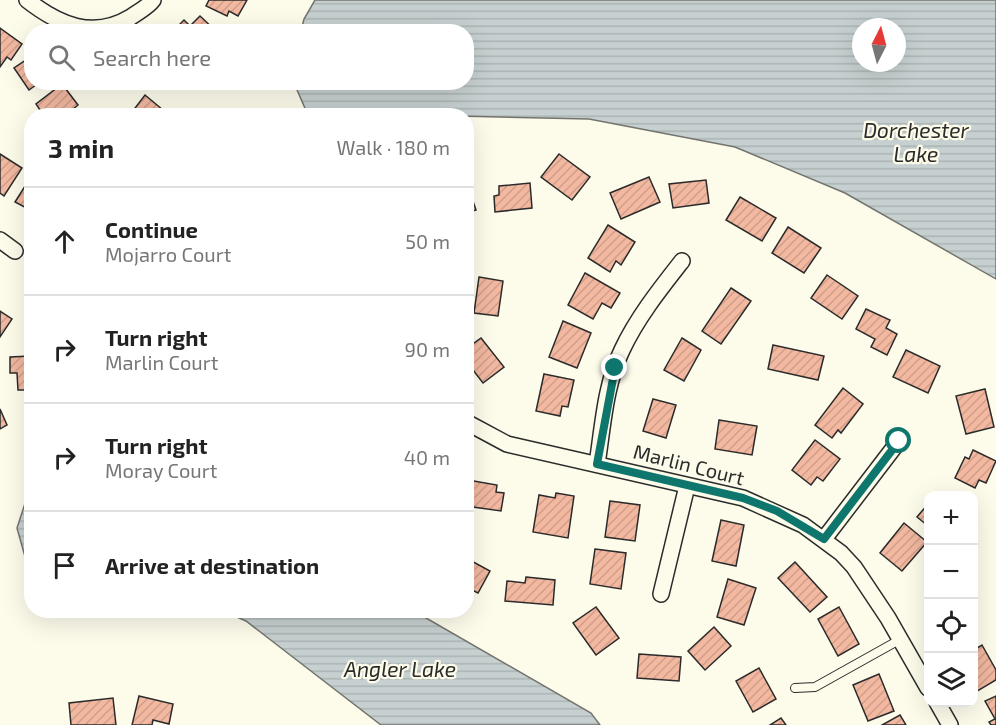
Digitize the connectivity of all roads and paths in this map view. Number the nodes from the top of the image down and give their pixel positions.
1 (27, 0) edge
2 (153, 0) edge
3 (73, 24) edge
4 (117, 24) edge
5 (0, 240) edge
6 (15, 251) dead end
7 (682, 261) dead end
8 (474, 432) edge
9 (899, 441) dead end
10 (597, 464) junction
11 (687, 486) junction
12 (824, 539) junction
13 (661, 594) dead end
14 (901, 639) junction
15 (924, 681) edge
16 (795, 687) dead end
17 (940, 707) edge
18 (950, 725) edge

1 - 3 street
2 - 4 street
5 - 6 street
7 - 10 street
8 - 10 street, Marlin Court
9 - 12 street
10 - 11 street, Marlin Court
11 - 12 street, Marlin Court
11 - 13 street
12 - 14 street, Marlin Court
14 - 15 street, Marlin Court
14 - 16 lane
17 - 18 street

